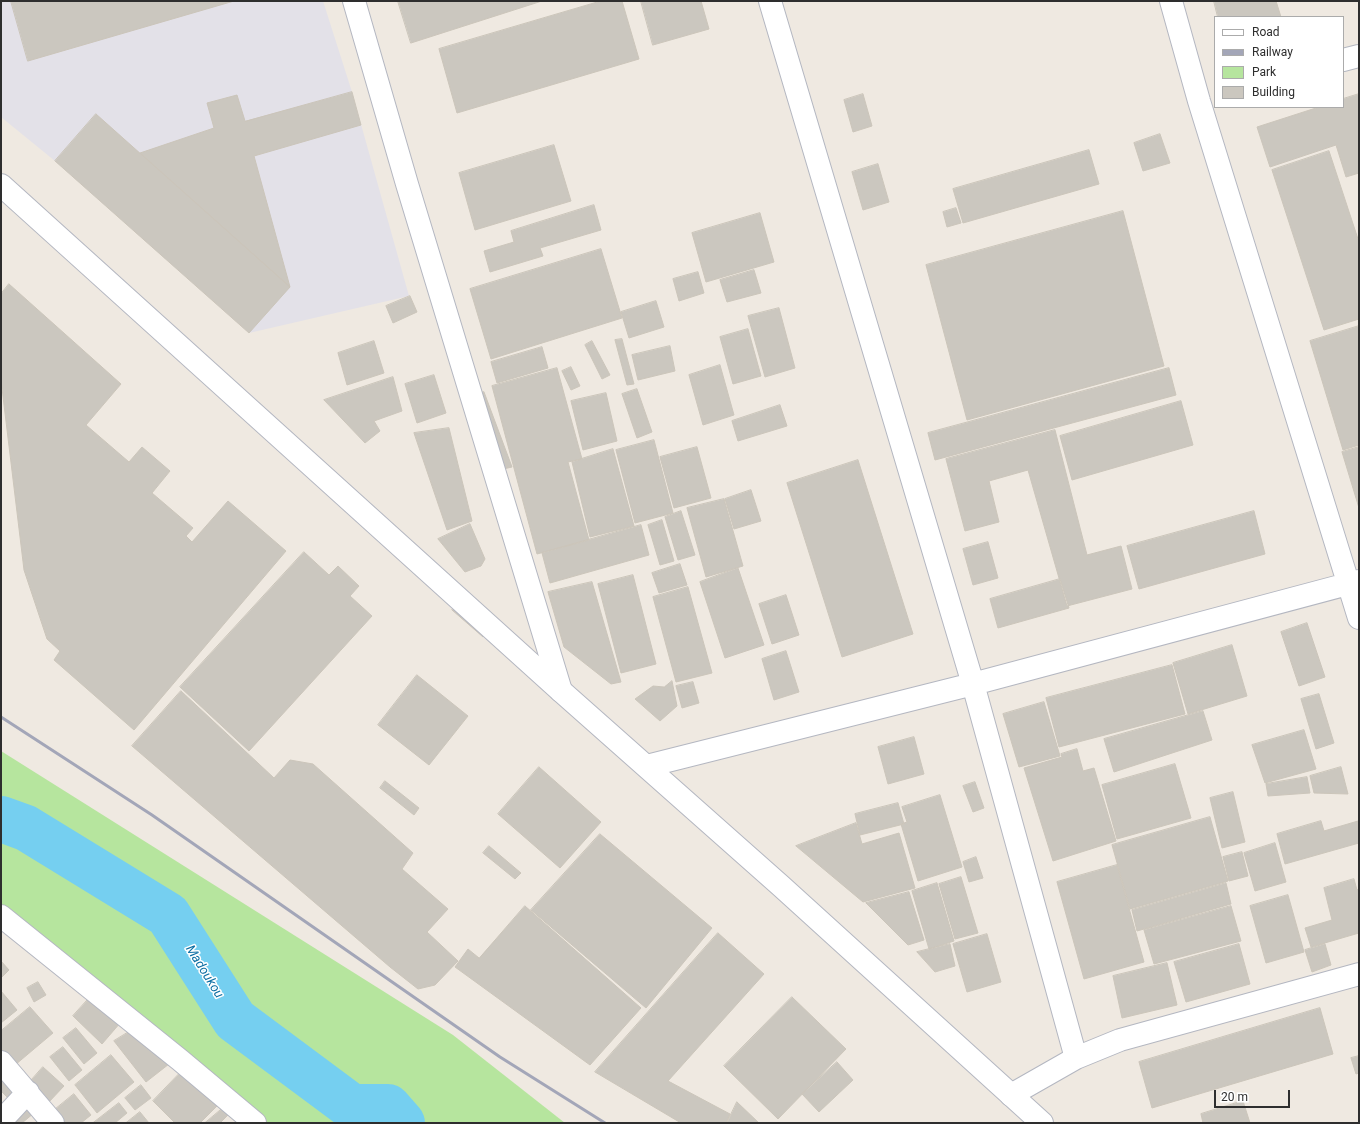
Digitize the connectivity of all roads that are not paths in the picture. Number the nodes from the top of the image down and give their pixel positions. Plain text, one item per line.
1 (354, 1) edge
2 (770, 1) edge
3 (1170, 1) edge
4 (1359, 56) edge
5 (1344, 60) edge
6 (1207, 99) edge
7 (1, 185) edge
8 (1354, 583) edge
9 (1359, 618) edge
10 (973, 684) junction
11 (561, 692) junction
12 (647, 766) junction
13 (1, 916) edge
14 (1359, 974) edge
15 (1076, 1058) junction
16 (1, 1062) edge
17 (28, 1092) junction
18 (1011, 1095) junction
19 (1, 1121) edge
20 (52, 1123) edge
21 (255, 1123) edge
22 (1042, 1123) edge

1 - 11 street
2 - 10 street
3 - 6 street
4 - 5 street
6 - 8 street
7 - 11 street
8 - 9 street
8 - 10 street
10 - 12 street
10 - 15 street
11 - 12 street
12 - 18 street
13 - 21 street
14 - 15 street
15 - 18 street
16 - 17 street
17 - 19 street
17 - 20 street
18 - 22 street

